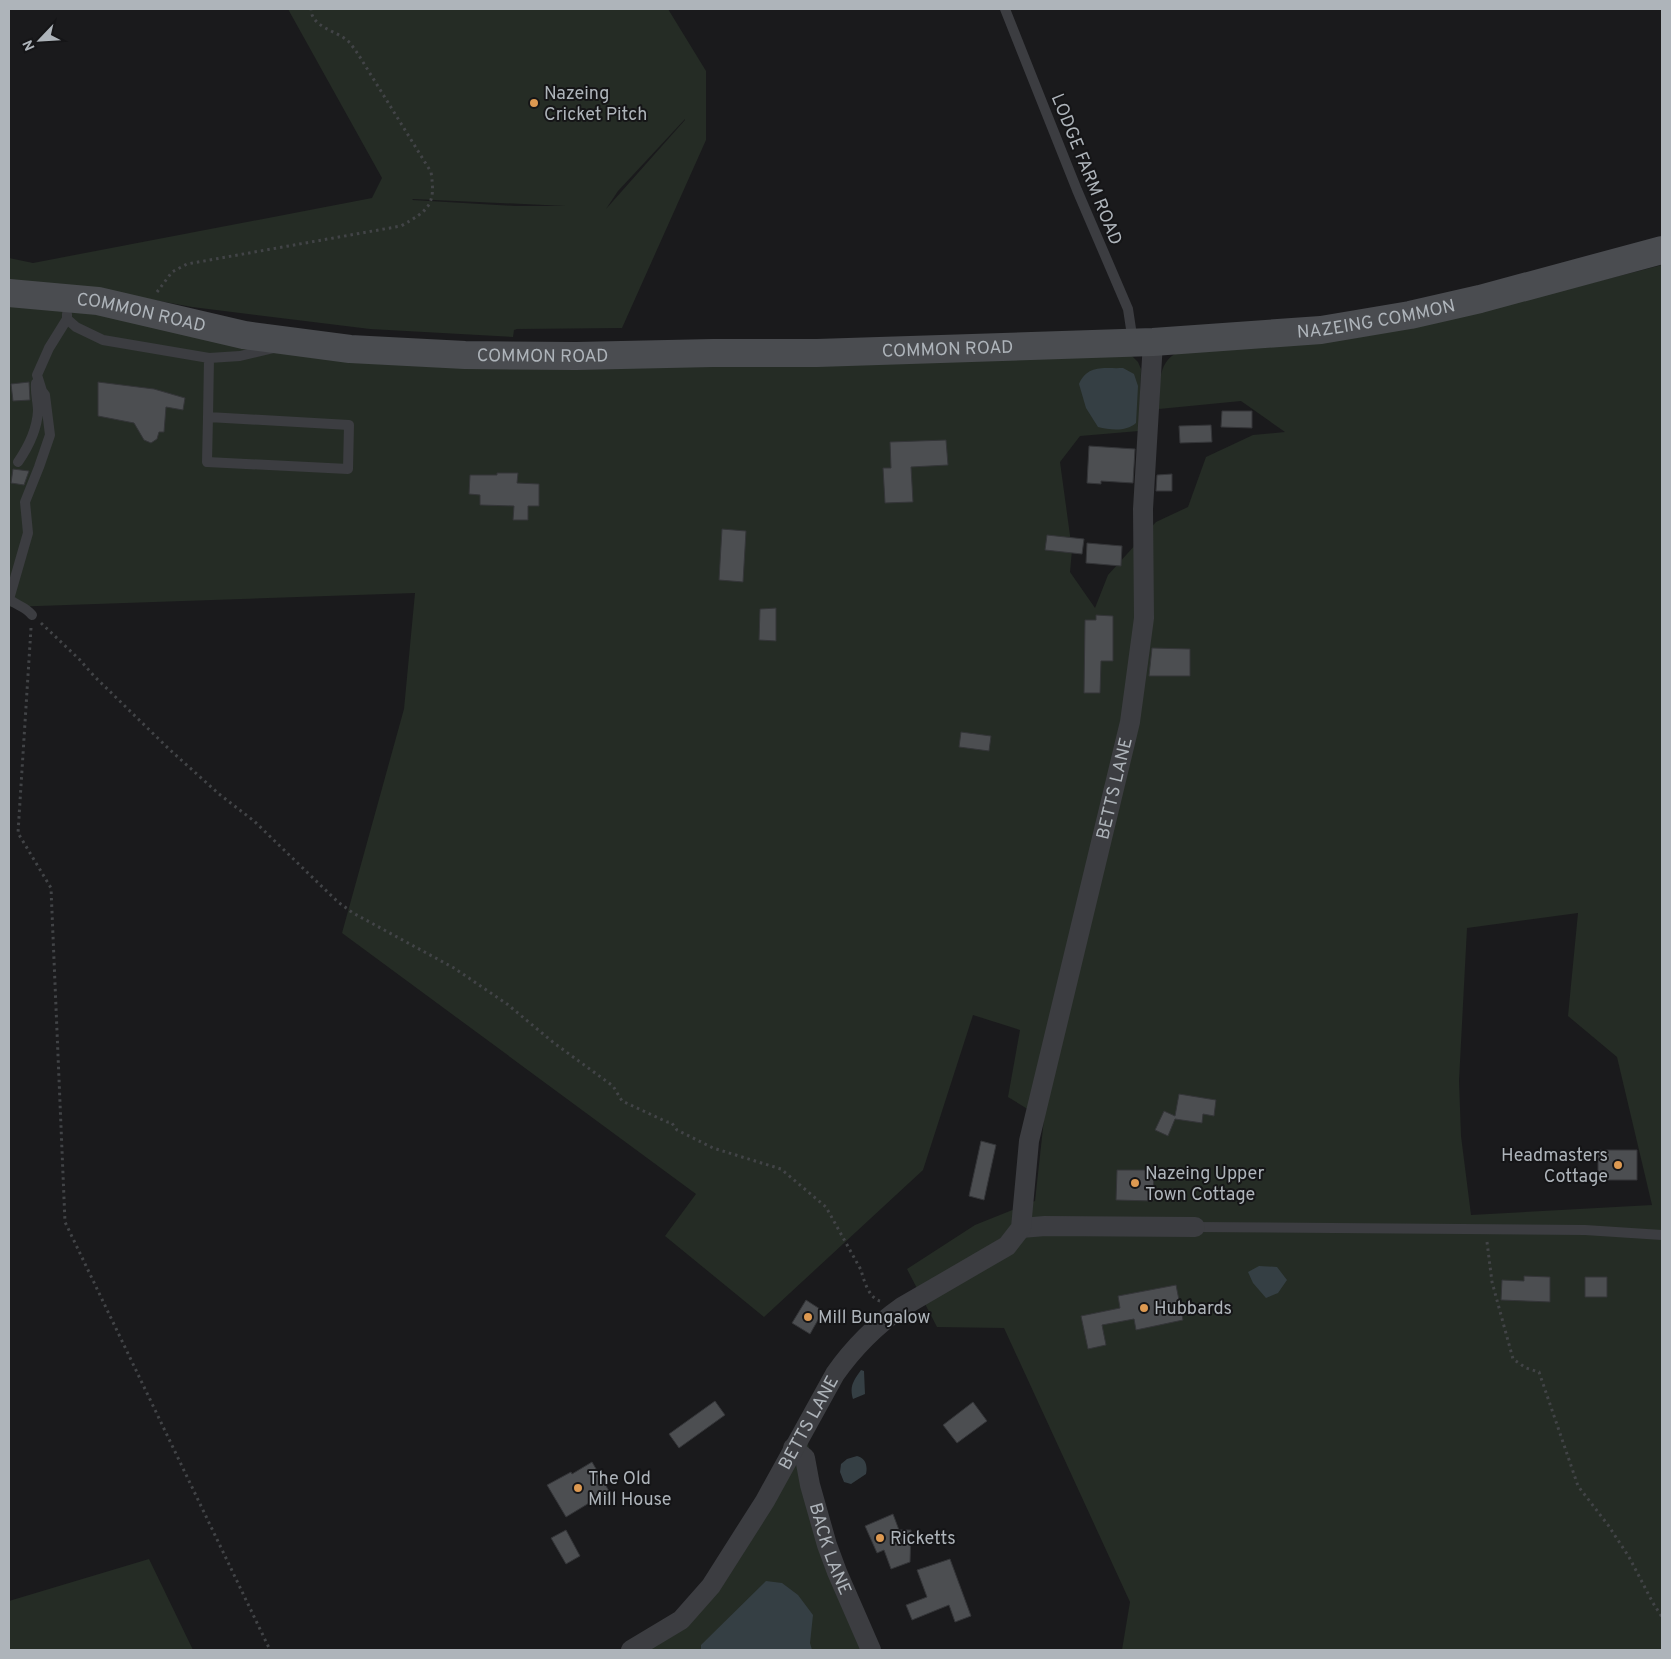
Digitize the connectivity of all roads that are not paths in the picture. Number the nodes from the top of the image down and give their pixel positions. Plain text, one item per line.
1 (1005, 9) edge
2 (1662, 250) edge
3 (9, 293) edge
4 (68, 309) junction
5 (294, 342) junction
6 (1143, 342) junction
7 (1082, 345) joint
8 (209, 358) junction
9 (37, 377) junction
10 (208, 417) junction
11 (18, 462) dead end
12 (32, 615) road end
13 (1195, 1227) joint
14 (1021, 1228) junction
15 (1662, 1235) edge
16 (793, 1448) junction
17 (631, 1650) edge
18 (871, 1650) edge

1 - 6 lane, LODGE FARM ROAD
2 - 6 street, NAZEING COMMON
3 - 4 street, COMMON ROAD
4 - 5 street, COMMON ROAD
4 - 8 lane
4 - 9 lane
5 - 7 street, COMMON ROAD
5 - 8 lane
6 - 7 street, NAZEING COMMON
6 - 14 street, BETTS LANE
8 - 10 lane
9 - 11 lane
9 - 12 lane
10 - 10 lane
13 - 14 street
13 - 15 lane
14 - 16 street, BETTS LANE
16 - 17 street, BETTS LANE
16 - 18 street, BACK LANE

